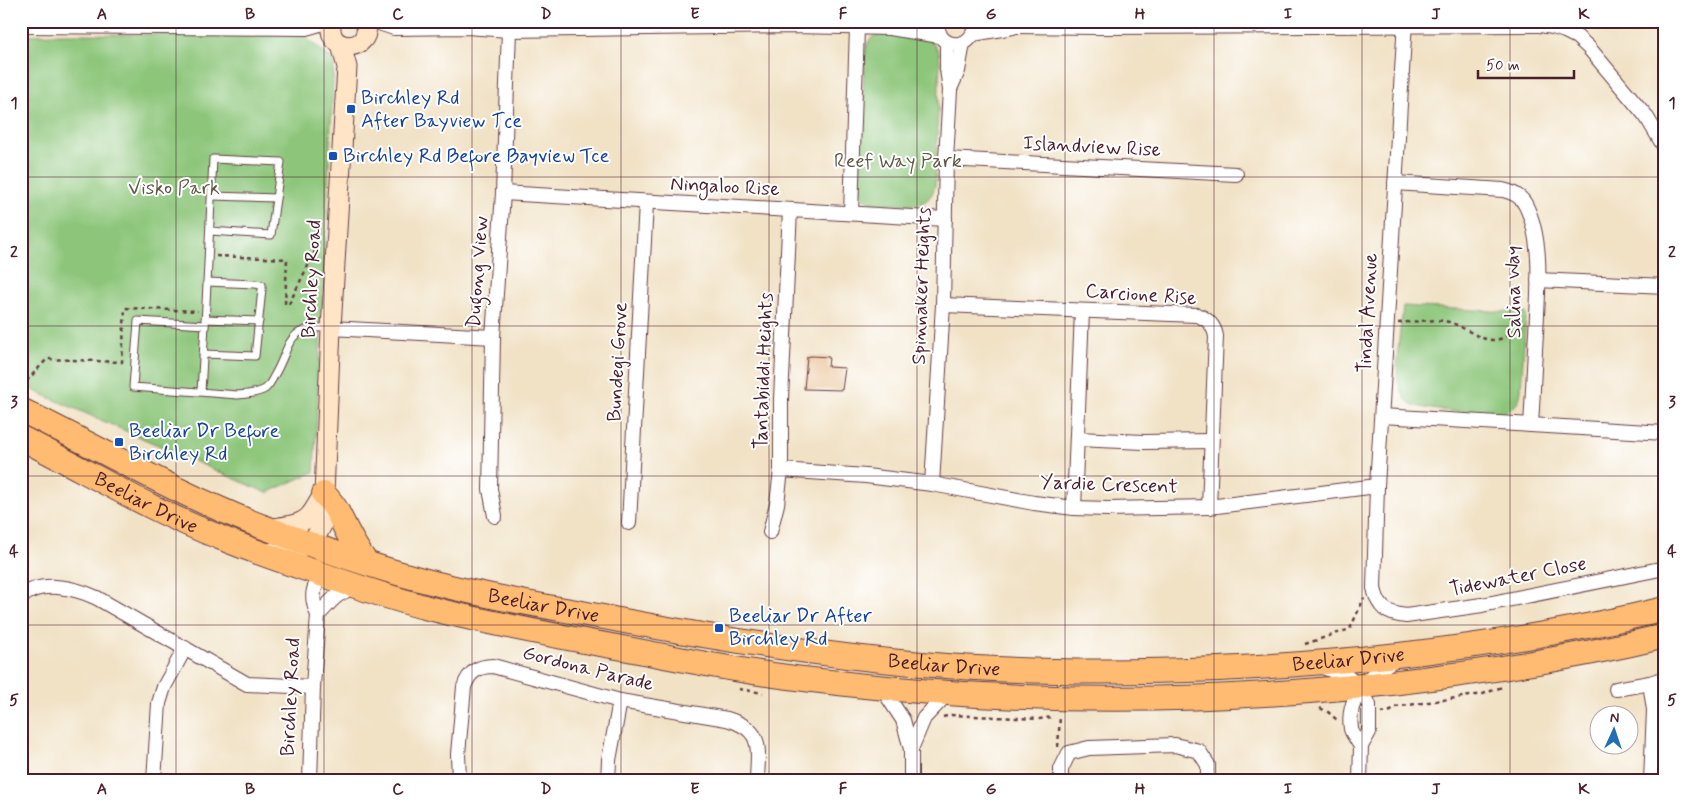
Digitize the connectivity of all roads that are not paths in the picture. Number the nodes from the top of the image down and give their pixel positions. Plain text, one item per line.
1 (373, 21) edge
2 (913, 21) edge
3 (938, 21) edge
4 (993, 21) edge
5 (795, 23) edge
6 (1404, 23) edge
7 (49, 24) edge
8 (199, 24) edge
9 (21, 26) edge
10 (1016, 26) junction
11 (857, 27) junction
12 (394, 28) junction
13 (890, 28) junction
14 (509, 30) junction
15 (346, 33) edge
16 (970, 33) edge
17 (944, 39) junction
18 (950, 90) junction
19 (1665, 148) edge
20 (946, 159) junction
21 (1236, 174) dead end
22 (1395, 184) junction
23 (503, 193) junction
24 (212, 196) junction
25 (276, 198) junction
26 (646, 203) junction
27 (790, 210) junction
28 (851, 213) junction
29 (946, 219) junction
30 (210, 231) junction
31 (1538, 280) junction
32 (207, 282) junction
33 (1665, 286) edge
34 (943, 305) junction
35 (1082, 311) junction
36 (205, 319) junction
37 (259, 322) junction
38 (331, 328) junction
39 (494, 336) junction
40 (203, 354) junction
41 (201, 392) junction
42 (21, 410) edge
43 (1382, 416) junction
44 (1531, 425) junction
45 (1665, 433) edge
46 (21, 438) edge
47 (1077, 439) junction
48 (1211, 441) junction
49 (91, 446) junction
50 (781, 470) junction
51 (932, 484) junction
52 (1377, 486) junction
53 (324, 494) junction
54 (1209, 507) junction
55 (1074, 508) junction
56 (495, 516) dead end
57 (629, 523) dead end
58 (200, 529) junction
59 (266, 529) junction
60 (770, 532) dead end
61 (311, 544) junction
62 (260, 553) junction
63 (359, 560) junction
64 (1665, 568) edge
65 (323, 575) junction
66 (417, 579) junction
67 (356, 587) junction
68 (21, 598) edge
69 (1380, 606) joint
70 (1665, 609) edge
71 (318, 615) junction
72 (542, 632) junction
73 (1665, 636) edge
74 (185, 648) junction
75 (1406, 654) junction
76 (1307, 655) junction
77 (1665, 678) edge
78 (1650, 683) junction
79 (313, 687) junction
80 (882, 688) junction
81 (1361, 688) junction
82 (1616, 689) dead end
83 (947, 694) junction
84 (620, 702) junction
85 (911, 749) junction
86 (154, 781) edge
87 (310, 781) edge
88 (459, 781) edge
89 (608, 781) edge
90 (757, 781) edge
91 (911, 781) edge
92 (1061, 781) edge
93 (1208, 781) edge
94 (1360, 781) edge
95 (1650, 781) edge

1 - 12 street
2 - 13 street
3 - 17 street, Spinnaker Heights
4 - 10 street
5 - 11 street
5 - 14 street
6 - 10 street
6 - 19 street
6 - 22 street, Tindal Avenue
7 - 8 street
7 - 9 street
8 - 15 street
10 - 16 street
11 - 13 street
11 - 28 street
12 - 14 street
12 - 15 street
13 - 17 street
14 - 23 street, Dugong View
15 - 38 street, Birchley Road
16 - 17 street
16 - 18 street, Spinnaker Heights
17 - 18 street, Spinnaker Heights
18 - 20 street, Spinnaker Heights
20 - 21 street, Islandview Rise
20 - 29 street, Spinnaker Heights
22 - 31 street, Salina Way
22 - 43 street, Tindal Avenue
23 - 26 street, Ningaloo Rise
23 - 39 street, Dugong View
24 - 25 lane
24 - 25 lane
24 - 30 lane
25 - 30 lane
26 - 27 street, Ningaloo Rise
26 - 57 street, Bundegi Grove
27 - 28 street, Ningaloo Rise
27 - 50 street, Tantabiddi Heights
28 - 29 street, Ningaloo Rise
29 - 34 street, Spinnaker Heights
30 - 32 lane
31 - 33 street
31 - 44 street, Salina Way
32 - 36 lane
32 - 37 lane
34 - 35 street, Carcione Rise
34 - 51 street, Spinnaker Heights
35 - 47 street
35 - 48 street, Carcione Rise
36 - 37 lane
36 - 40 lane
36 - 41 lane
37 - 40 lane
38 - 39 street
38 - 41 lane
38 - 53 street, Birchley Road
39 - 56 street, Dugong View
40 - 41 lane
42 - 49 highway, Beeliar Drive
43 - 44 street
43 - 52 street, Tindal Avenue
44 - 45 street
46 - 58 highway, Beeliar Drive
47 - 48 street
47 - 55 street
48 - 54 street, Carcione Rise
49 - 58 highway
49 - 59 highway, Beeliar Drive
50 - 51 street, Yardie Crescent
50 - 60 street, Tantabiddi Heights
51 - 55 street, Yardie Crescent
52 - 54 street, Yardie Crescent
52 - 69 street, Tindal Avenue
53 - 59 street, Birchley Road
53 - 61 street, Birchley Road
53 - 63 highway
54 - 55 street, Yardie Crescent
58 - 62 highway, Beeliar Drive
59 - 61 highway, Beeliar Drive
61 - 62 street
61 - 63 highway, Beeliar Drive
62 - 65 highway, Beeliar Drive
63 - 65 street
63 - 66 highway, Beeliar Drive
64 - 69 street, Tidewater Close
65 - 67 highway, Beeliar Drive
65 - 71 street, Birchley Road
66 - 72 highway
66 - 76 highway, Beeliar Drive
67 - 71 street, Birchley Road
67 - 72 highway, Beeliar Drive
68 - 74 street
70 - 75 highway, Beeliar Drive
71 - 79 street, Birchley Road
72 - 80 highway, Beeliar Drive
73 - 81 highway, Beeliar Drive
74 - 79 street
74 - 86 street
75 - 76 highway, Beeliar Drive
75 - 81 street
76 - 81 street
77 - 78 street
78 - 82 street
78 - 95 street
79 - 87 street, Birchley Road
80 - 83 highway, Beeliar Drive
80 - 85 street
81 - 83 highway, Beeliar Drive
81 - 94 street
83 - 85 street
84 - 88 street, Gordona Parade
84 - 89 street
84 - 90 street, Gordona Parade
85 - 91 street
92 - 93 street

